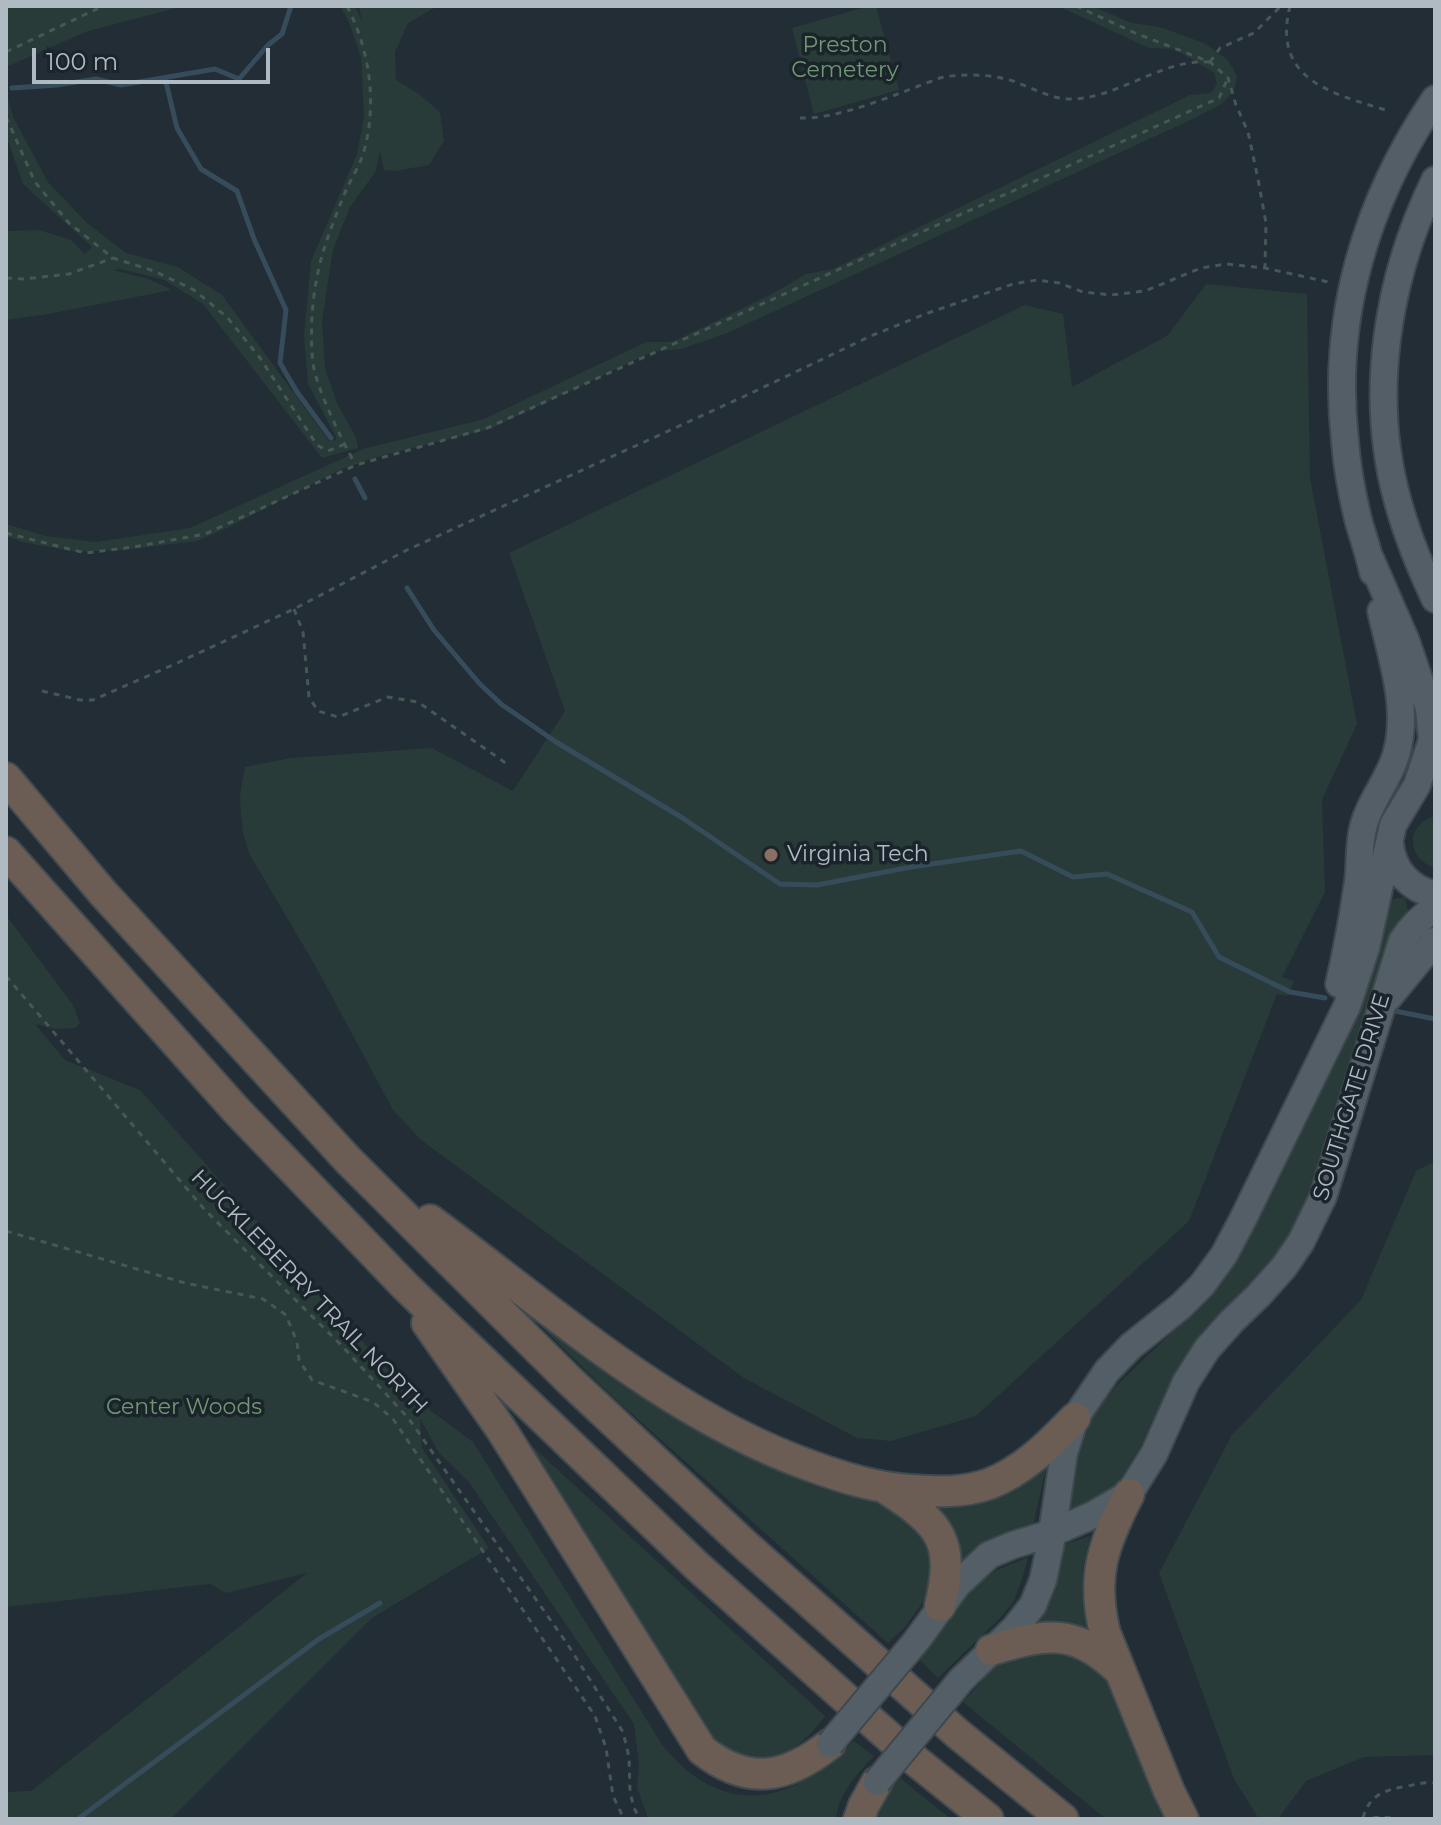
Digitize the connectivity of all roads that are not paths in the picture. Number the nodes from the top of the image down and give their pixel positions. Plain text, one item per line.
1 (1435, 99) edge
2 (1435, 180) edge
3 (1370, 558) junction
4 (1435, 599) edge
5 (6, 778) edge
6 (1435, 791) edge
7 (1405, 803) junction
8 (1390, 841) junction
9 (6, 852) edge
10 (1435, 895) edge
11 (1435, 908) edge
12 (1435, 941) edge
13 (1381, 1005) junction
14 (1308, 1087) junction
15 (348, 1160) junction
16 (406, 1287) junction
17 (1075, 1418) junction
18 (885, 1489) junction
19 (1129, 1494) junction
20 (1052, 1533) junction
21 (940, 1606) junction
22 (991, 1650) junction
23 (1121, 1672) junction
24 (830, 1744) joint
25 (877, 1782) joint
26 (859, 1819) edge
27 (988, 1819) edge
28 (1063, 1819) edge
29 (1183, 1819) edge

1 - 3 main road, SOUTHGATE DRIVE
2 - 4 main road
3 - 7 main road, SOUTHGATE DRIVE
3 - 14 main road, SOUTHGATE DRIVE
5 - 15 highway
6 - 7 main road
7 - 8 main road, SOUTHGATE DRIVE
8 - 10 main road
8 - 14 main road, SOUTHGATE DRIVE
9 - 16 highway
11 - 13 main road, SOUTHGATE DRIVE
12 - 13 main road
13 - 19 main road, SOUTHGATE DRIVE
14 - 17 main road, SOUTHGATE DRIVE
15 - 18 highway
15 - 28 highway
16 - 24 highway
16 - 27 highway
17 - 18 highway
17 - 20 main road, SOUTHGATE DRIVE
18 - 21 highway
19 - 20 main road, SOUTHGATE DRIVE
19 - 23 highway
20 - 21 main road, SOUTHGATE DRIVE
20 - 22 main road, SOUTHGATE DRIVE
21 - 24 main road, SOUTHGATE DRIVE, bridge
22 - 23 highway
22 - 25 main road, SOUTHGATE DRIVE, bridge
23 - 29 highway
25 - 26 highway

